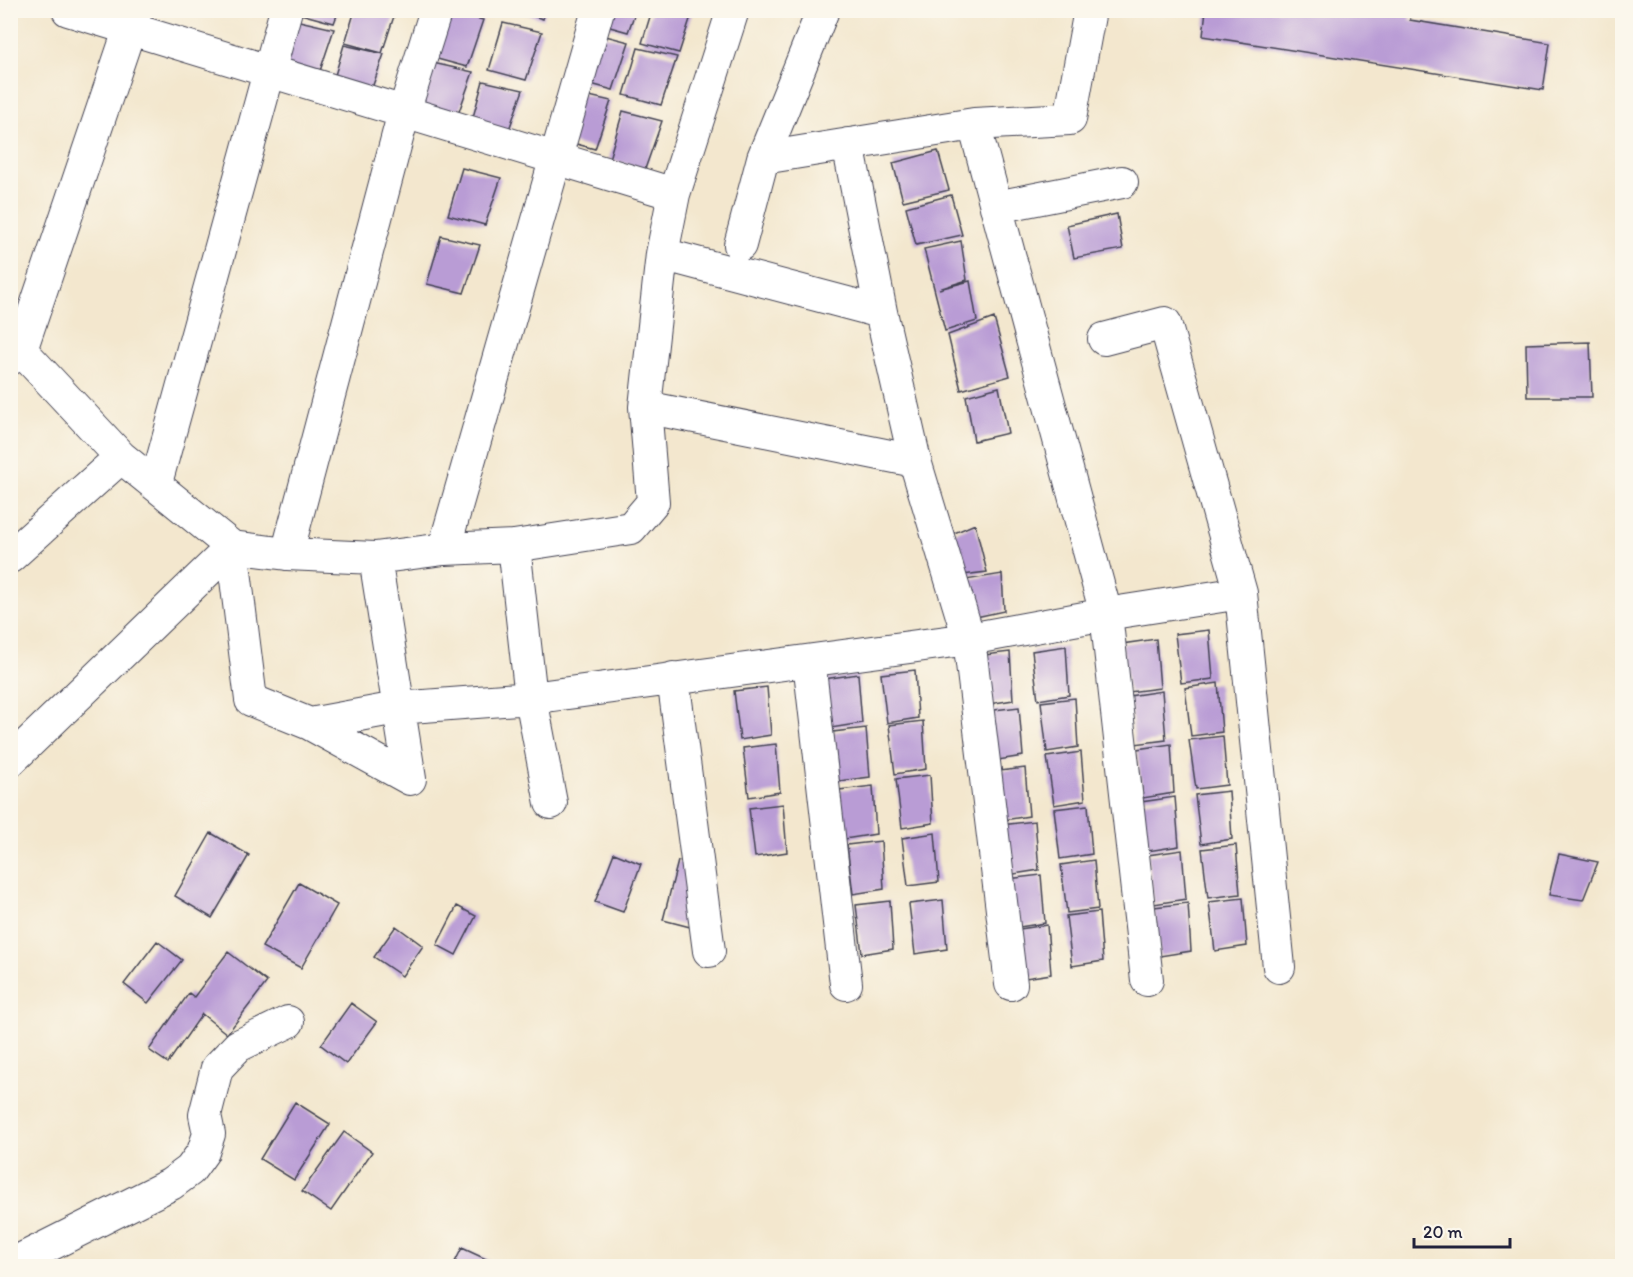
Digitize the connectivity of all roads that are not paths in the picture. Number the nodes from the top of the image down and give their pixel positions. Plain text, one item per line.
1 (68, 10) edge
2 (286, 10) edge
3 (436, 10) edge
4 (598, 10) edge
5 (733, 10) edge
6 (823, 10) edge
7 (1090, 10) edge
8 (134, 20) edge
9 (269, 72) junction
10 (404, 112) junction
11 (974, 124) junction
12 (848, 144) junction
13 (763, 158) junction
14 (557, 159) junction
15 (1122, 182) dead end
16 (674, 194) junction
17 (996, 207) junction
18 (740, 245) dead end
19 (662, 254) junction
20 (881, 312) junction
21 (1104, 339) dead end
22 (16, 355) edge
23 (645, 407) junction
24 (121, 457) junction
25 (915, 461) junction
26 (156, 483) junction
27 (514, 546) junction
28 (232, 547) junction
29 (444, 549) junction
30 (287, 554) junction
31 (10, 557) edge
32 (375, 558) junction
33 (1241, 593) junction
34 (1106, 614) junction
35 (969, 639) junction
36 (809, 661) junction
37 (673, 678) junction
38 (531, 698) junction
39 (397, 708) junction
40 (310, 724) junction
41 (10, 760) edge
42 (551, 803) dead end
43 (709, 951) dead end
44 (1278, 967) dead end
45 (1147, 980) dead end
46 (846, 984) dead end
47 (1011, 984) dead end
48 (288, 1022) dead end
49 (10, 1265) edge

1 - 8 street
2 - 9 street
3 - 10 street
4 - 14 street
5 - 16 street
6 - 13 street
7 - 11 street
8 - 9 street
8 - 22 street
9 - 10 street
9 - 26 street
10 - 14 street
10 - 30 street
11 - 12 street
11 - 17 street
12 - 13 street
12 - 20 street
13 - 18 street
14 - 16 street
14 - 29 street
15 - 17 street
16 - 19 street
17 - 34 street
19 - 20 street
19 - 23 street
20 - 25 street
21 - 33 street
22 - 24 street
23 - 25 street
23 - 27 street
24 - 26 street
24 - 31 street
25 - 35 street
26 - 28 street
27 - 29 street
27 - 38 street
28 - 30 street
28 - 40 street
28 - 41 street
29 - 32 street
30 - 32 street
32 - 39 street
33 - 34 street
33 - 44 street
34 - 35 street
34 - 45 street
35 - 36 street
35 - 47 street
36 - 37 street
36 - 46 street
37 - 38 street
37 - 43 street
38 - 39 street
38 - 42 street
39 - 40 street
39 - 40 street
48 - 49 street

